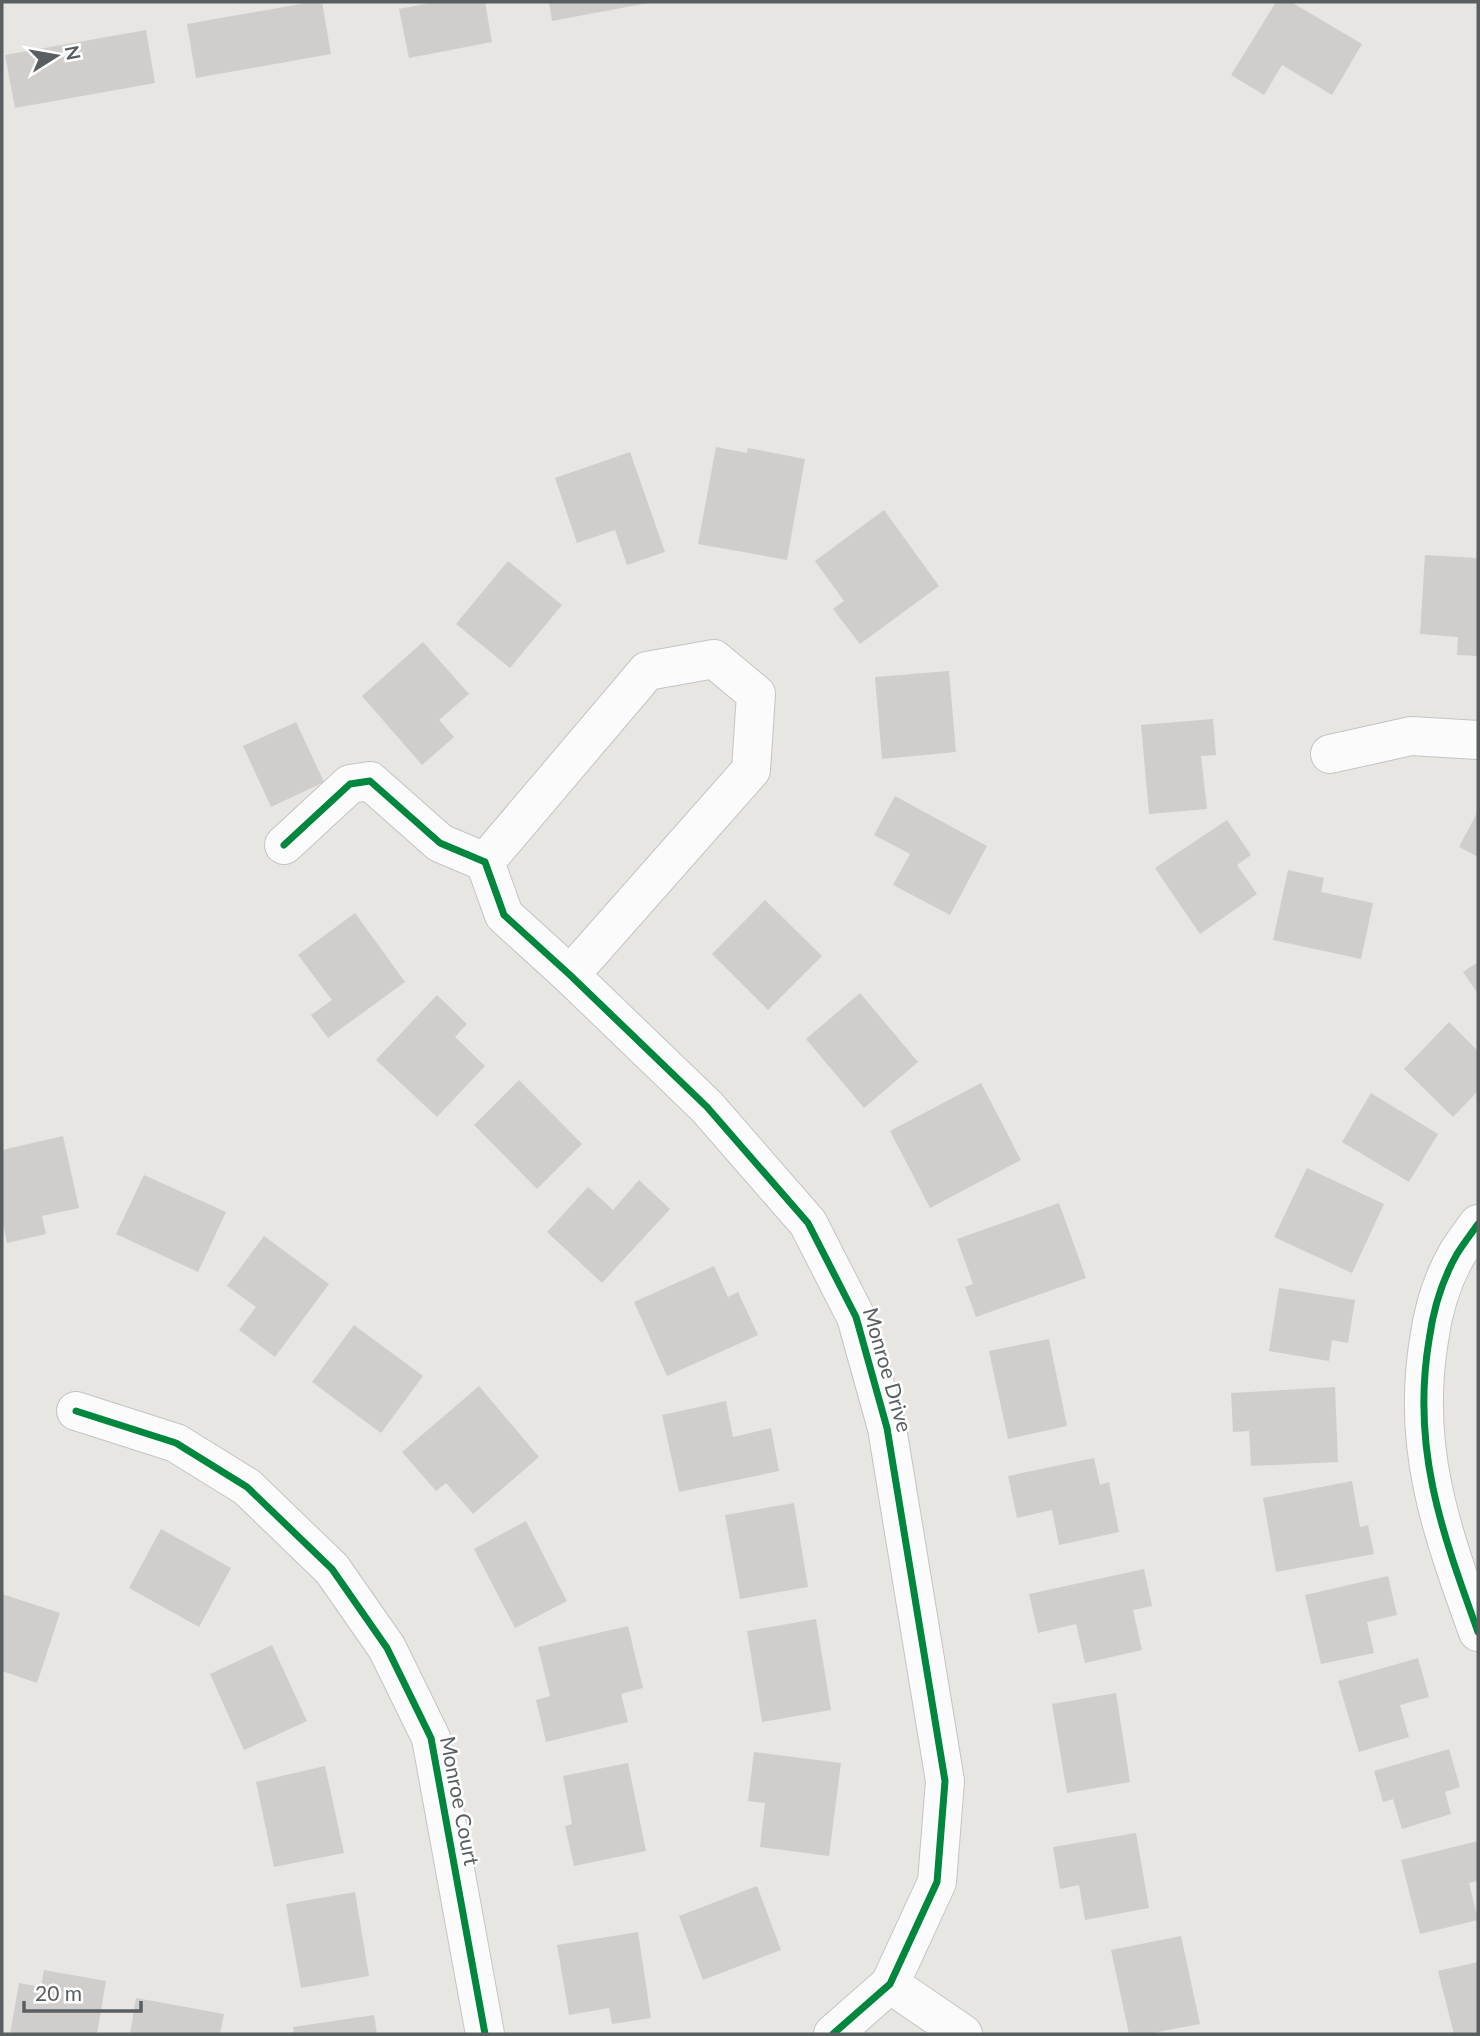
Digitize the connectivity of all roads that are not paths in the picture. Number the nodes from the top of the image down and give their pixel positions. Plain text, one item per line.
1 (1478, 740) edge
2 (1330, 754) dead end
3 (284, 845) dead end
4 (485, 862) junction
5 (570, 975) junction
6 (1478, 1224) edge
7 (76, 1411) dead end
8 (1478, 1632) edge
9 (890, 1984) junction
10 (485, 2034) edge
11 (833, 2034) edge
12 (962, 2034) edge

1 - 2 street
3 - 4 street
4 - 5 street, Monroe Drive
4 - 5 street
5 - 9 street, Monroe Drive
6 - 8 street
7 - 10 street, Monroe Court
9 - 11 street, Monroe Drive
9 - 12 street

